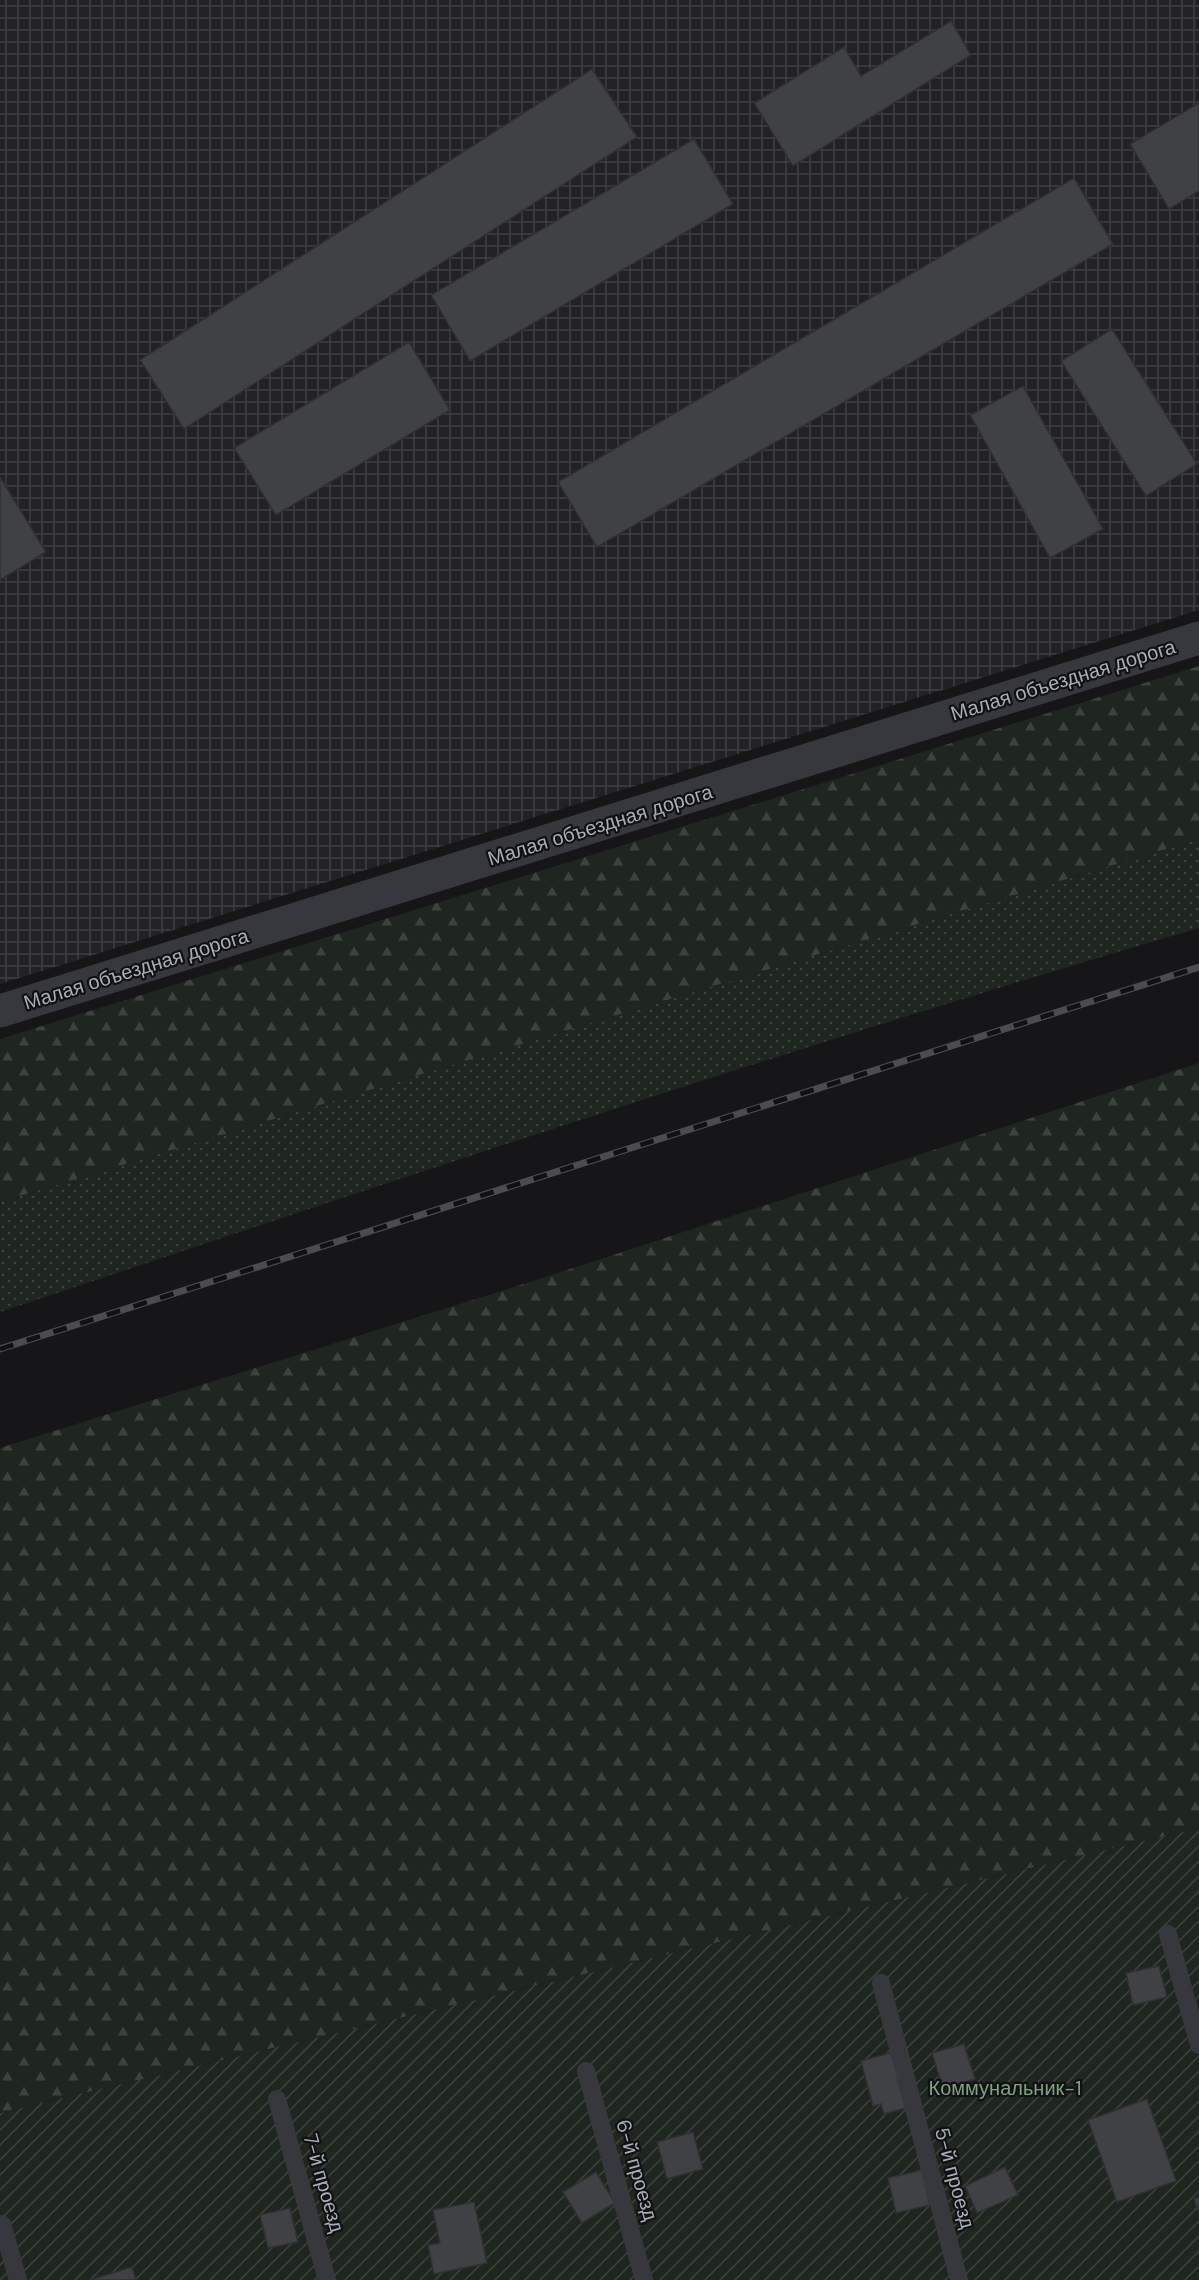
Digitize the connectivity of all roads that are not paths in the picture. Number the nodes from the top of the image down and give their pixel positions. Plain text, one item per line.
1 (1199, 638) edge
2 (0, 1011) edge
3 (1168, 1934) dead end
4 (881, 1983) dead end
5 (1199, 2045) edge
6 (586, 2071) dead end
7 (277, 2099) dead end
8 (2, 2224) dead end
9 (18, 2280) edge
10 (327, 2280) edge
11 (644, 2280) edge
12 (959, 2280) edge

1 - 2 street, Малая объездная дорога
3 - 5 lane
4 - 12 lane, 5-й проезд
6 - 11 lane, 6-й проезд
7 - 10 lane, 7-й проезд
8 - 9 lane

